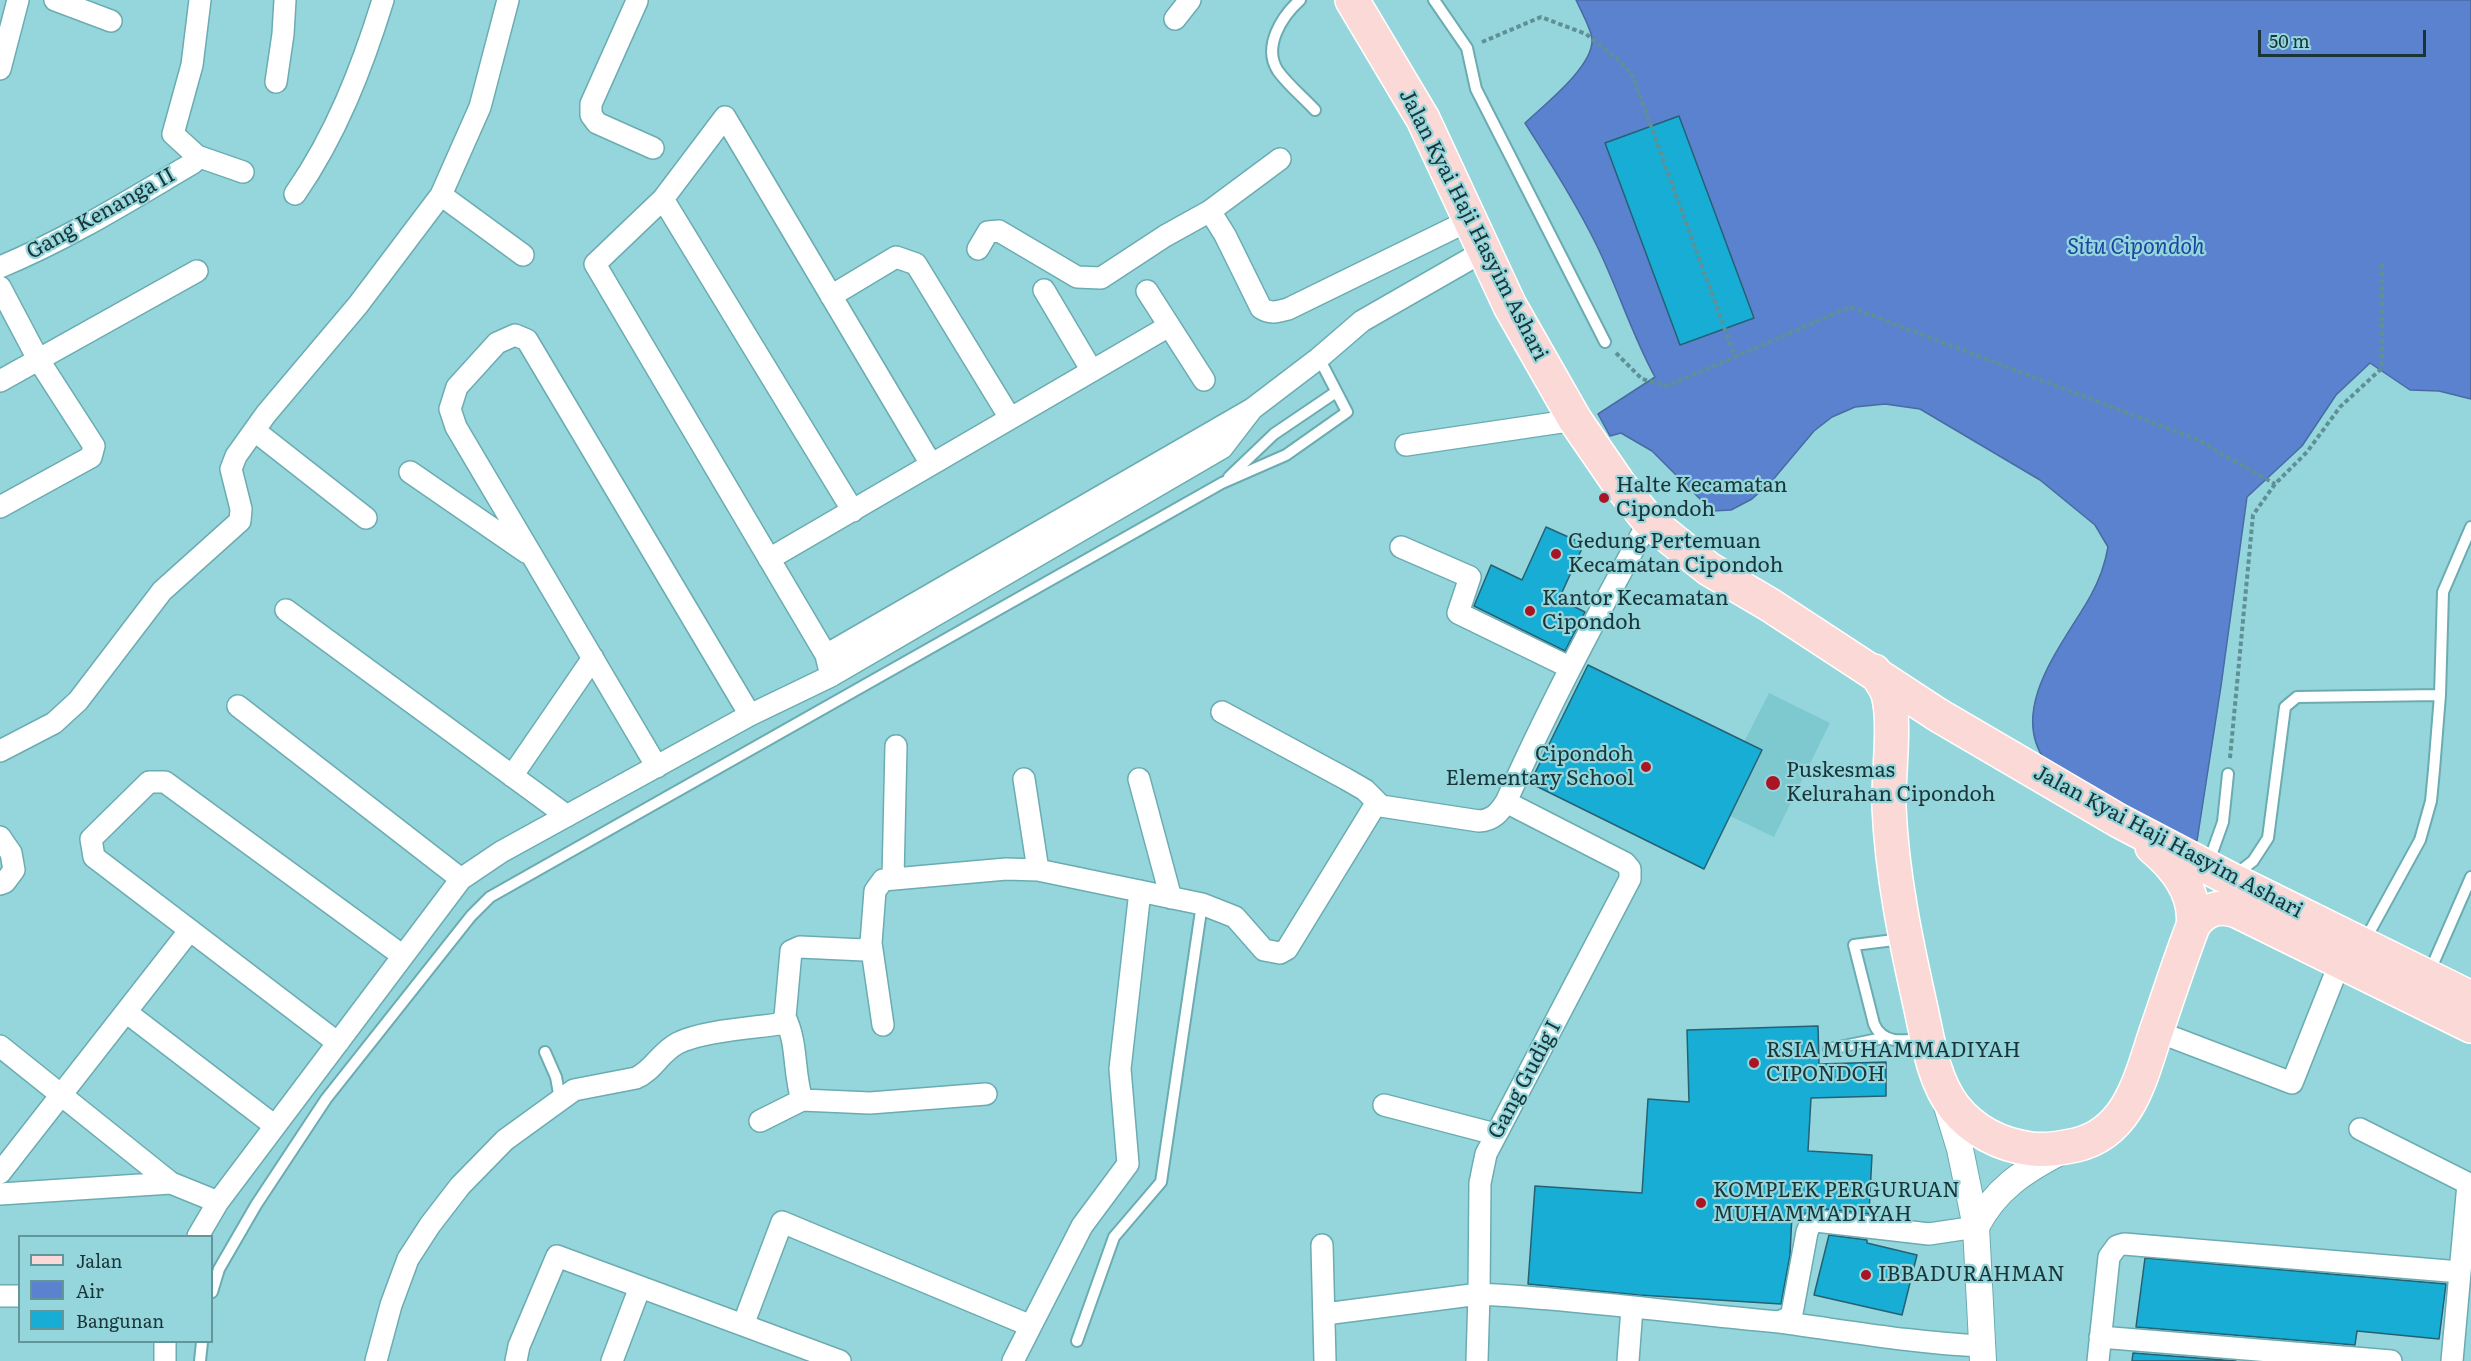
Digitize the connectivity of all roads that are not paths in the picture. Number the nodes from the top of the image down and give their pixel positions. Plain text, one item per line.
1 (18, 0) edge
2 (56, 0) edge
3 (200, 0) edge
4 (285, 0) edge
5 (383, 0) edge
6 (508, 0) edge
7 (635, 0) edge
8 (1190, 0) edge
9 (1300, 0) edge
10 (1352, 0) edge
11 (1434, 0) edge
12 (1175, 20) dead end
13 (111, 21) dead end
14 (0, 69) edge
15 (276, 82) dead end
16 (1315, 110) dead end
17 (653, 148) dead end
18 (197, 156) junction
19 (1280, 159) dead end
20 (243, 172) dead end
21 (295, 194) dead end
22 (441, 195) junction
23 (663, 199) junction
24 (1210, 211) junction
25 (1470, 220) junction
26 (978, 249) dead end
27 (1484, 250) junction
28 (523, 255) dead end
29 (0, 267) edge
30 (197, 271) dead end
31 (0, 286) edge
32 (1044, 290) dead end
33 (1147, 291) dead end
34 (831, 296) junction
35 (1169, 326) junction
36 (1605, 342) road end
37 (1319, 358) junction
38 (38, 359) junction
39 (1092, 371) junction
40 (1204, 380) dead end
41 (0, 381) edge
42 (1336, 392) junction
43 (1252, 409) junction
44 (1010, 418) junction
45 (1575, 420) junction
46 (255, 431) junction
47 (1406, 445) dead end
48 (932, 465) junction
49 (411, 472) dead end
50 (1222, 483) junction
51 (0, 507) edge
52 (852, 511) junction
53 (366, 518) dead end
54 (1649, 521) junction
55 (2471, 527) edge
56 (1401, 547) dead end
57 (533, 557) junction
58 (769, 559) junction
59 (286, 610) dead end
60 (826, 655) junction
61 (593, 658) junction
62 (1569, 667) junction
63 (1874, 671) junction
64 (831, 676) junction
65 (2440, 695) junction
66 (238, 706) dead end
67 (1222, 712) dead end
68 (750, 715) junction
69 (1938, 715) junction
70 (1890, 727) junction
71 (896, 746) dead end
72 (0, 751) edge
73 (657, 767) junction
74 (2229, 774) road end
75 (512, 776) junction
76 (1024, 778) dead end
77 (1139, 779) dead end
78 (1506, 802) junction
79 (1381, 806) junction
80 (567, 816) junction
81 (2119, 821) junction
82 (0, 837) edge
83 (1038, 870) junction
84 (2218, 873) junction
85 (2471, 877) edge
86 (894, 878) junction
87 (461, 879) junction
88 (0, 885) edge
89 (1140, 891) junction
90 (1171, 898) junction
91 (1202, 904) junction
92 (2193, 926) junction
93 (190, 930) junction
94 (1897, 939) junction
95 (871, 943) junction
96 (2351, 953) junction
97 (403, 956) junction
98 (2428, 976) junction
99 (2471, 998) edge
100 (126, 1012) junction
101 (786, 1017) junction
102 (883, 1025) dead end
103 (2471, 1026) edge
104 (2156, 1031) junction
105 (1882, 1038) junction
106 (1913, 1039) junction
107 (338, 1044) junction
108 (0, 1046) edge
109 (1829, 1049) dead end
110 (544, 1052) dead end
111 (1937, 1077) junction
112 (986, 1094) dead end
113 (61, 1095) junction
114 (560, 1099) junction
115 (802, 1100) junction
116 (1384, 1105) dead end
117 (760, 1120) dead end
118 (275, 1126) junction
119 (2360, 1129) dead end
120 (1495, 1134) junction
121 (2076, 1145) junction
122 (0, 1173) edge
123 (171, 1183) junction
124 (2470, 1184) edge
125 (0, 1194) edge
126 (218, 1202) junction
127 (1976, 1227) junction
128 (199, 1235) edge
129 (1322, 1245) dead end
130 (2460, 1272) junction
131 (640, 1287) junction
132 (213, 1289) edge
133 (1479, 1294) junction
134 (0, 1296) edge
135 (18, 1296) edge
136 (1632, 1308) junction
137 (1325, 1314) junction
138 (1779, 1322) junction
139 (743, 1325) junction
140 (1031, 1326) junction
141 (2100, 1337) junction
142 (1077, 1341) dead end
143 (165, 1343) edge
144 (202, 1343) edge
145 (1983, 1354) edge
146 (165, 1361) edge
147 (200, 1361) edge
148 (376, 1361) edge
149 (516, 1361) edge
150 (612, 1361) edge
151 (840, 1361) edge
152 (1013, 1361) edge
153 (1325, 1361) edge
154 (1477, 1361) edge
155 (1628, 1361) edge
156 (2098, 1361) edge
157 (2391, 1361) edge
158 (2452, 1361) edge

1 - 14 street
2 - 13 street
3 - 18 street
4 - 15 street
5 - 21 street
6 - 22 street
7 - 17 street
8 - 12 street
9 - 16 lane
10 - 25 main road, Jalan Kyai Haji Hasyim Ashari
11 - 36 lane
18 - 20 street
18 - 29 street, Gang Kenanga II
19 - 24 street
22 - 28 street
22 - 46 street
23 - 34 street
23 - 52 street
23 - 58 street
24 - 25 street
24 - 26 street
25 - 27 main road, Jalan Kyai Haji Hasyim Ashari
27 - 37 street
27 - 45 main road, Jalan Kyai Haji Hasyim Ashari
30 - 38 street
31 - 38 street
32 - 39 street
33 - 35 street
34 - 44 street
34 - 48 street
35 - 39 street
35 - 40 street
37 - 42 lane
37 - 43 street
38 - 41 street
38 - 51 street
39 - 44 street
42 - 50 lane
42 - 50 lane
43 - 60 street
43 - 64 street
44 - 48 street
45 - 47 street
45 - 54 main road, Jalan Kyai Haji Hasyim Ashari
46 - 53 street
46 - 72 street
48 - 52 street
49 - 57 street
50 - 132 lane
52 - 58 street
54 - 62 street
54 - 63 main road, Jalan Kyai Haji Hasyim Ashari
55 - 65 lane
56 - 62 street
57 - 61 street
57 - 68 street
58 - 60 street
59 - 75 street
60 - 64 street
61 - 73 street
61 - 75 street
62 - 78 street
63 - 69 main road, Jalan Kyai Haji Hasyim Ashari
63 - 70 main road, Jalan Kyai Haji Hasyim Ashari
64 - 68 street
65 - 84 lane
65 - 96 lane
66 - 87 street
67 - 79 street
68 - 73 street
69 - 70 main road
69 - 81 main road, Jalan Kyai Haji Hasyim Ashari
70 - 94 main road, Jalan Kyai Haji Hasyim Ashari
71 - 86 street
73 - 80 street
74 - 84 lane
75 - 80 street
76 - 83 street
77 - 90 street
78 - 79 street
78 - 120 street, Gang Gudig I
79 - 91 street
80 - 87 street
81 - 84 main road, Jalan Kyai Haji Hasyim Ashari
81 - 92 main road
82 - 88 street
83 - 86 street
83 - 89 street
84 - 96 main road, Jalan Kyai Haji Hasyim Ashari
85 - 98 lane
86 - 95 street
87 - 97 street
89 - 90 street
89 - 140 street
90 - 91 street
91 - 142 lane
92 - 96 main road, Jalan Kyai Haji Hasyim Ashari
92 - 104 main road, Jalan Kyai Haji Hasyim Ashari
93 - 97 street
93 - 100 street
93 - 107 street
94 - 105 lane
94 - 106 main road, Jalan Kyai Haji Hasyim Ashari
95 - 101 street
95 - 102 street
96 - 98 main road, Jalan Kyai Haji Hasyim Ashari
96 - 103 main road, Jalan Kyai Haji Hasyim Ashari
96 - 104 street
97 - 107 street
98 - 99 main road, Jalan Kyai Haji Hasyim Ashari
100 - 113 street
100 - 118 street
101 - 114 street
101 - 115 street
104 - 121 main road, Jalan Kyai Haji Hasyim Ashari
105 - 106 lane
105 - 109 lane
106 - 111 main road, Jalan Kyai Haji Hasyim Ashari
107 - 118 street
108 - 113 street
110 - 114 lane
111 - 121 main road, Jalan Kyai Haji Hasyim Ashari
111 - 127 street
112 - 115 street
113 - 122 street
113 - 123 street
114 - 148 street
115 - 117 street
116 - 120 street
118 - 126 street
119 - 124 street
120 - 133 street, Gang Gudig I
121 - 127 street
123 - 125 street
123 - 126 street
124 - 130 street
126 - 128 street
127 - 138 street
127 - 145 street
129 - 137 street
130 - 141 street
130 - 158 street
131 - 139 street
131 - 149 street
131 - 150 street
133 - 136 street
133 - 137 street
133 - 154 street, Gang Gudig I
134 - 135 street
136 - 138 street
136 - 155 street
137 - 153 street
138 - 145 street
139 - 140 street
139 - 151 street
140 - 152 street
141 - 156 street
141 - 157 street
143 - 146 street
144 - 147 lane

